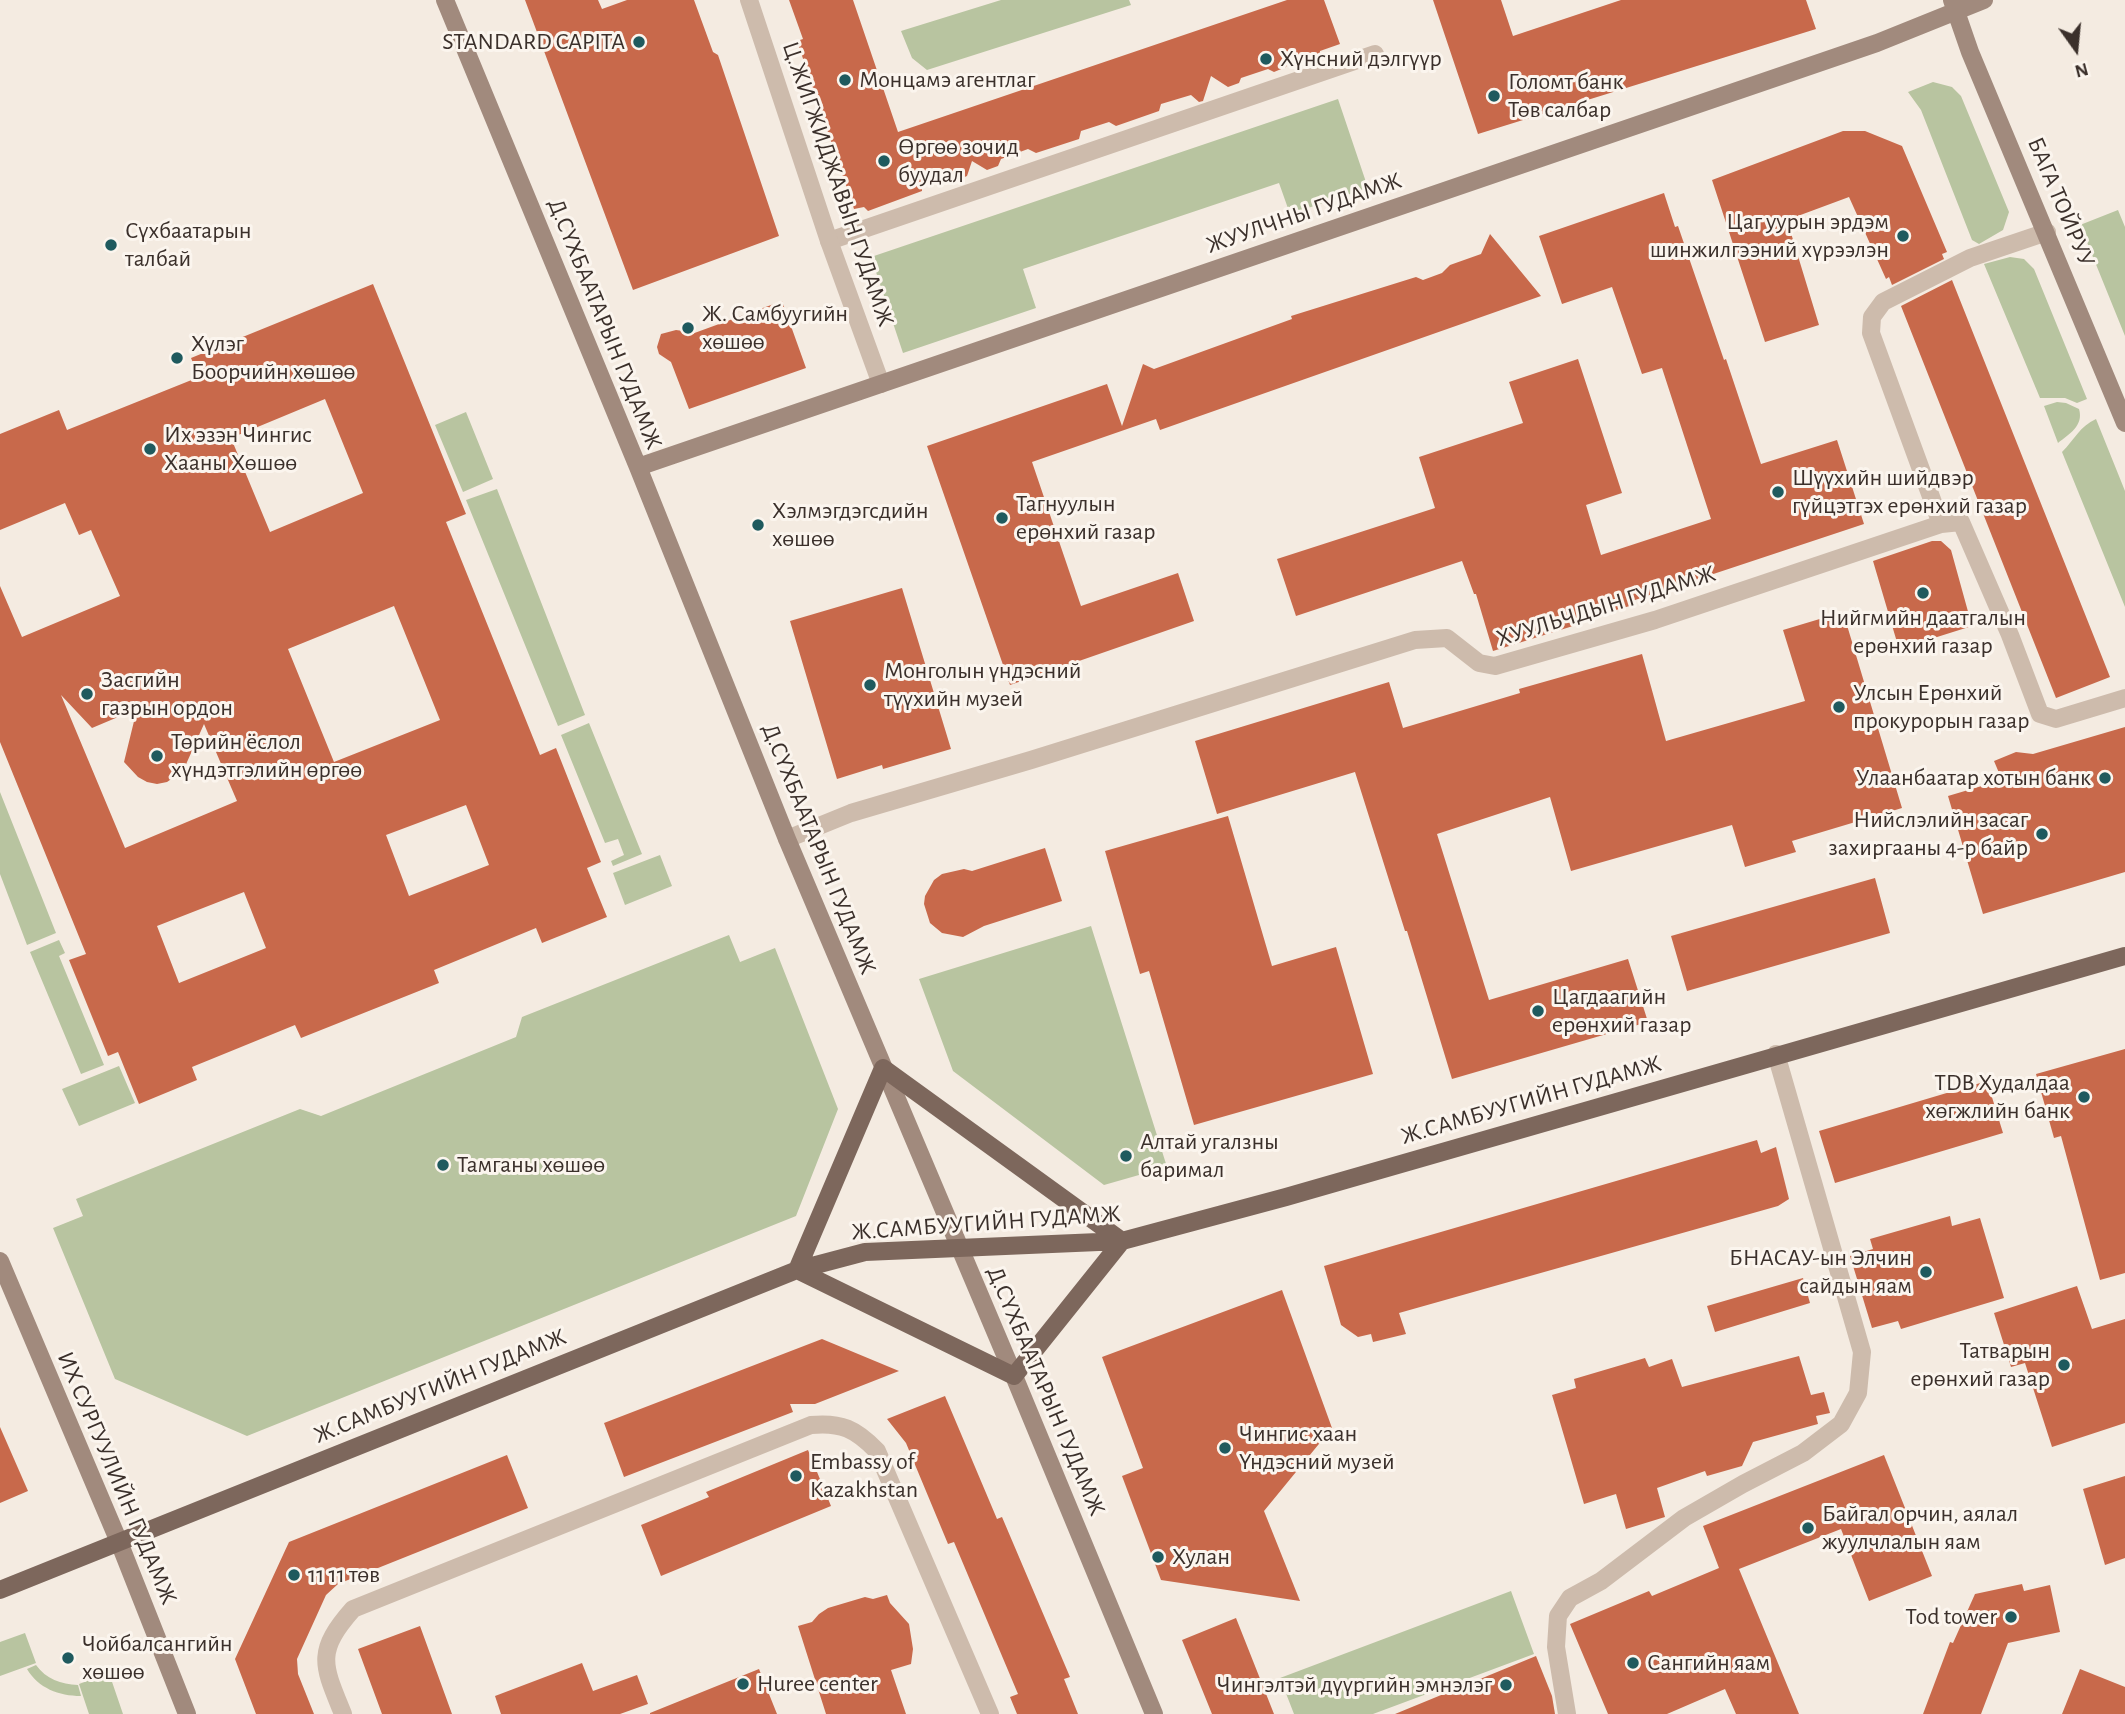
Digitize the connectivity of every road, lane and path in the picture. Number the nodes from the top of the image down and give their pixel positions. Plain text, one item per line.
1 (445, 0) edge
2 (749, 0) edge
3 (1984, 0) edge
4 (1954, 6) edge
5 (1375, 54) dead end
6 (2047, 232) junction
7 (829, 241) junction
8 (881, 384) junction
9 (2125, 423) edge
10 (638, 467) junction
11 (1941, 524) junction
12 (2125, 698) edge
13 (787, 839) junction
14 (2125, 956) edge
15 (1776, 1054) junction
16 (883, 1068) junction
17 (1122, 1241) junction
18 (959, 1248) junction
19 (0, 1261) edge
20 (797, 1270) junction
21 (1014, 1376) junction
22 (118, 1542) junction
23 (0, 1590) edge
24 (187, 1714) edge
25 (343, 1714) edge
26 (990, 1714) edge
27 (1154, 1714) edge
28 (1567, 1714) edge

1 - 10 main road, Д.СҮХБААТАРЫН ГУДАМЖ
2 - 7 street, Ц.ЖИГЖИДЖАВЫН ГУДАМЖ
3 - 4 main road, ЖУУЛЧНЫ ГУДАМЖ
4 - 6 main road, БАГА ТОЙРУУ
4 - 8 main road, ЖУУЛЧНЫ ГУДАМЖ
5 - 7 street
6 - 9 main road, БАГА ТОЙРУУ
6 - 11 street
7 - 8 street, Ц.ЖИГЖИДЖАВЫН ГУДАМЖ
8 - 10 main road, ЖУУЛЧНЫ ГУДАМЖ
10 - 13 main road, Д.СҮХБААТАРЫН ГУДАМЖ
11 - 12 street
11 - 13 street, ХУУЛЬЧДЫН ГУДАМЖ
13 - 16 main road, Д.СҮХБААТАРЫН ГУДАМЖ
14 - 15 main road, Ж.САМБУУГИЙН ГУДАМЖ
15 - 17 main road, Ж.САМБУУГИЙН ГУДАМЖ
15 - 28 street
16 - 17 main road
16 - 18 main road, Д.СҮХБААТАРЫН ГУДАМЖ
16 - 20 main road
17 - 18 main road, Ж.САМБУУГИЙН ГУДАМЖ
17 - 21 main road
18 - 20 main road, Ж.САМБУУГИЙН ГУДАМЖ
18 - 21 main road, Д.СҮХБААТАРЫН ГУДАМЖ
19 - 22 main road, ИХ СУРГУУЛИЙН ГУДАМЖ
20 - 21 main road
20 - 22 main road, Ж.САМБУУГИЙН ГУДАМЖ
21 - 27 main road, Д.СҮХБААТАРЫН ГУДАМЖ
22 - 23 main road, Ж.САМБУУГИЙН ГУДАМЖ
22 - 24 main road, ИХ СУРГУУЛИЙН ГУДАМЖ
25 - 26 street

